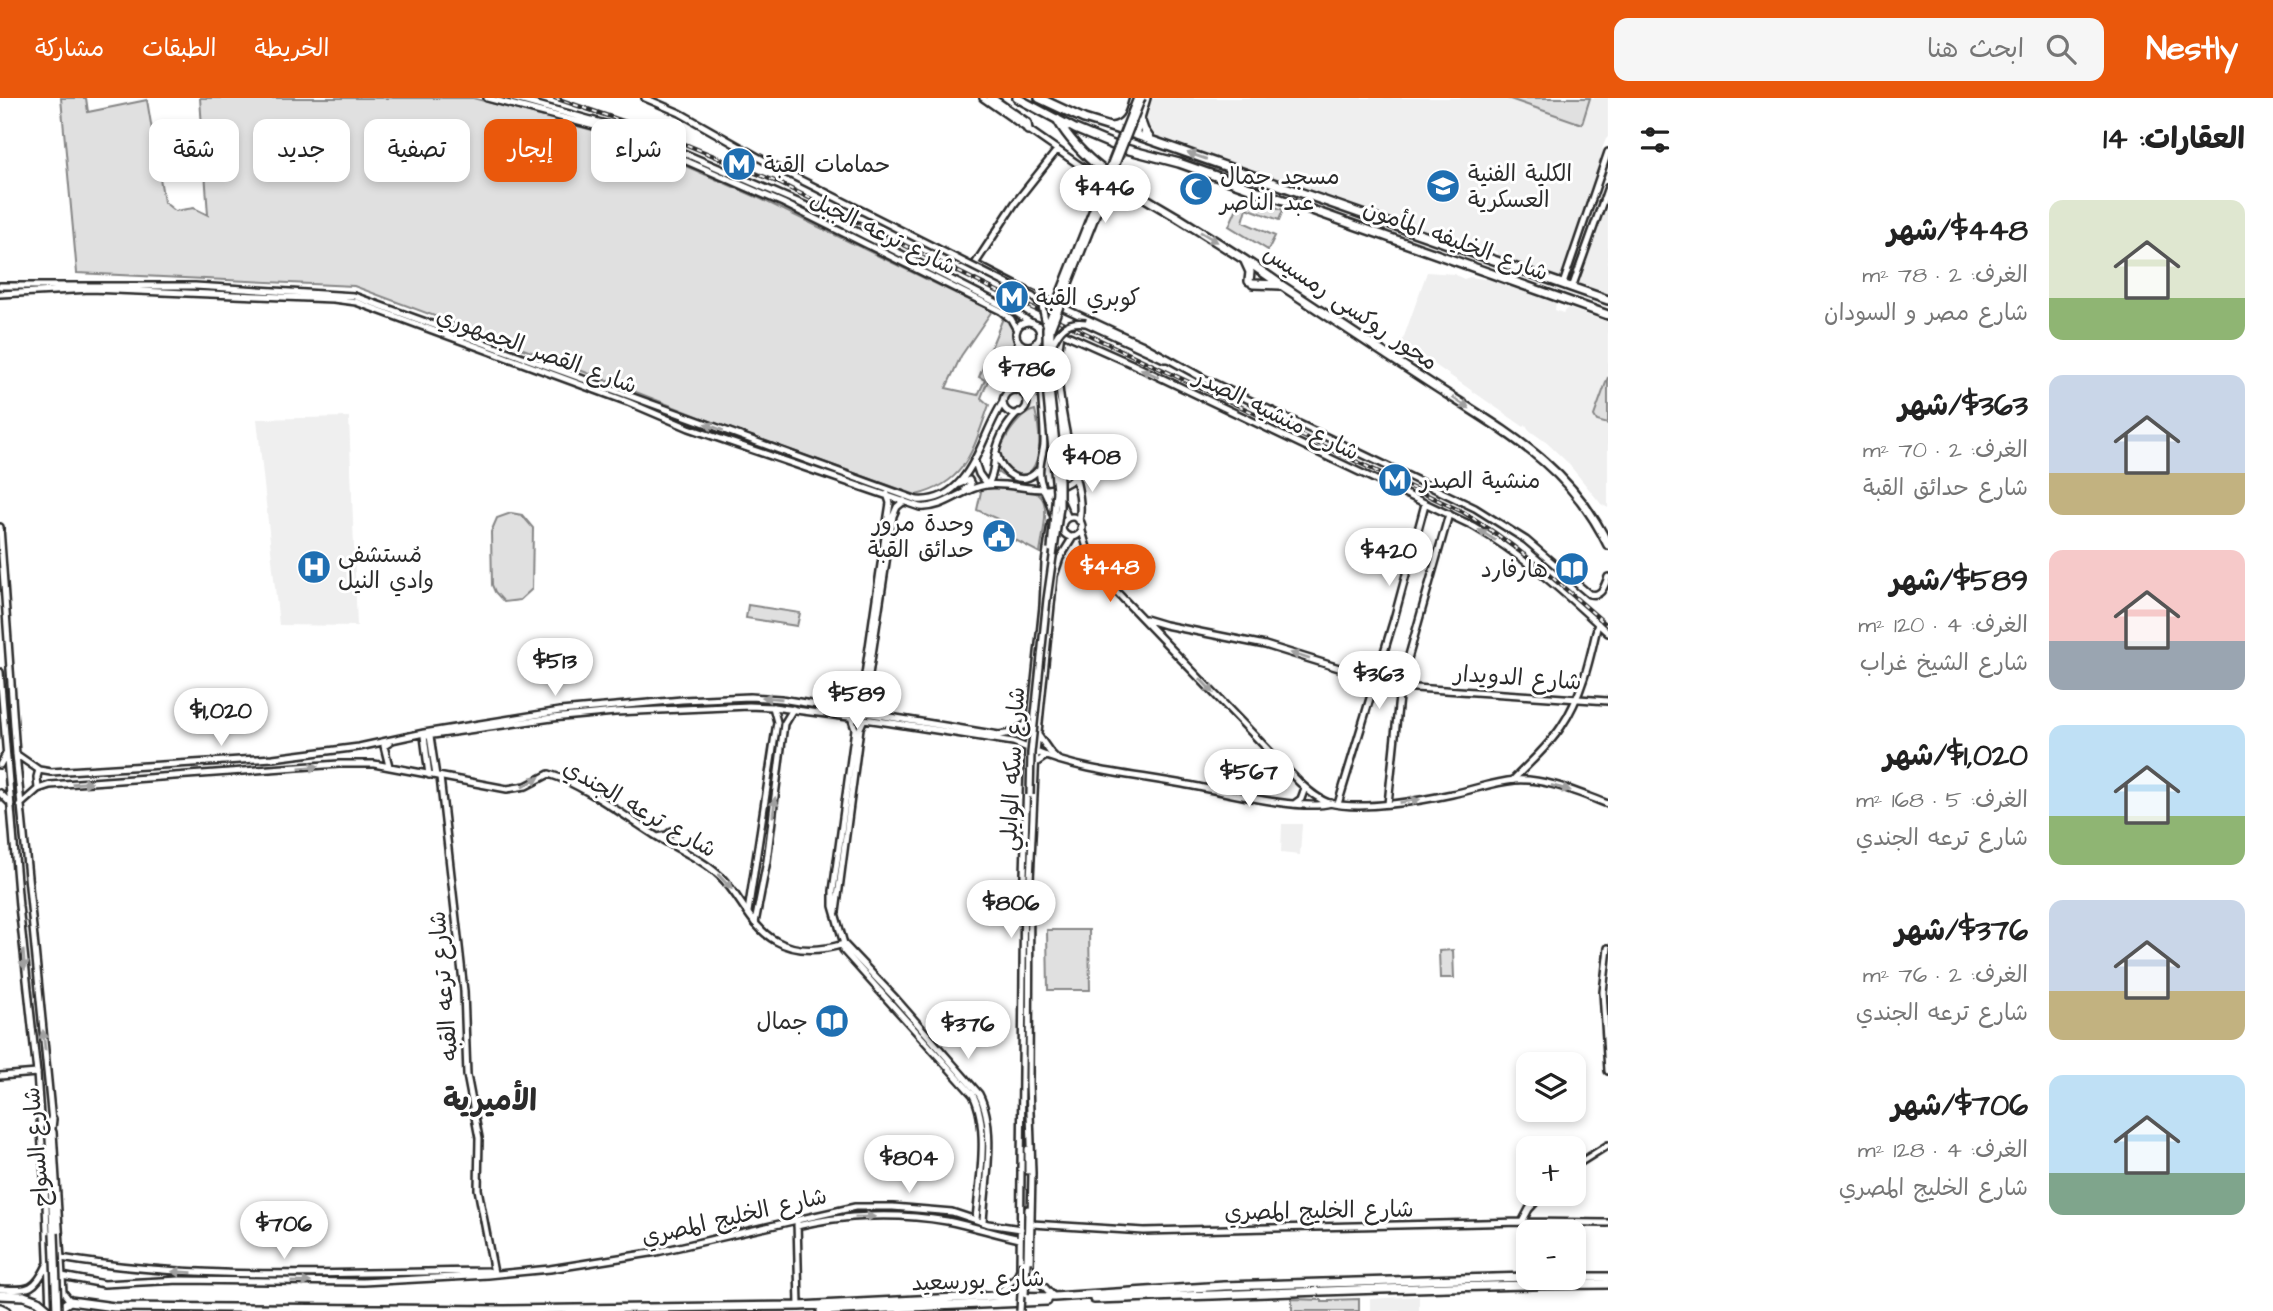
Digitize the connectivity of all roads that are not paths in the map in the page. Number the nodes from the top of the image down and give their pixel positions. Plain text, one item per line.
1 (512, 98) edge
2 (645, 98) edge
3 (983, 98) edge
4 (991, 98) edge
5 (1017, 98) edge
6 (1039, 98) edge
7 (1140, 98) edge
8 (492, 99) edge
9 (1130, 107) junction
10 (1141, 115) junction
11 (1078, 116) junction
12 (1056, 119) junction
13 (591, 122) edge
14 (591, 123) edge
15 (1110, 126) junction
16 (1075, 129) junction
17 (1028, 130) junction
18 (1136, 135) junction
19 (1151, 140) junction
20 (1056, 150) junction
21 (1131, 152) junction
22 (1608, 152) edge
23 (686, 158) edge
24 (1227, 167) junction
25 (1250, 175) junction
26 (1224, 178) junction
27 (1105, 183) dead end
28 (746, 184) junction
29 (1247, 187) junction
30 (1608, 187) edge
31 (859, 232) junction
32 (1580, 232) junction
33 (1591, 235) junction
34 (1427, 237) junction
35 (855, 239) junction
36 (1577, 241) junction
37 (1587, 245) junction
38 (1423, 248) junction
39 (1459, 248) junction
40 (1243, 257) junction
41 (1454, 259) junction
42 (1538, 276) junction
43 (1563, 284) junction
44 (1281, 285) junction
45 (0, 286) edge
46 (1534, 288) junction
47 (1573, 288) junction
48 (0, 294) edge
49 (973, 294) junction
50 (1604, 299) edge
51 (1595, 310) junction
52 (1608, 315) edge
53 (408, 318) junction
54 (1032, 323) junction
55 (1046, 328) junction
56 (1017, 330) junction
57 (1061, 332) junction
58 (1040, 335) junction
59 (1018, 340) junction
60 (1059, 341) junction
61 (1036, 342) junction
62 (1047, 353) junction
63 (1168, 359) junction
64 (1050, 389) junction
65 (605, 390) junction
66 (1006, 394) junction
67 (1023, 394) junction
68 (1003, 402) junction
69 (1019, 412) junction
70 (675, 413) junction
71 (693, 419) junction
72 (678, 424) junction
73 (694, 430) junction
74 (997, 448) junction
75 (975, 462) junction
76 (1041, 465) junction
77 (1073, 467) junction
78 (1075, 477) junction
79 (955, 485) junction
80 (987, 485) junction
81 (1044, 489) junction
82 (964, 492) junction
83 (887, 494) junction
84 (904, 501) junction
85 (1424, 504) junction
86 (1449, 514) junction
87 (1068, 518) junction
88 (1079, 521) junction
89 (0, 527) edge
90 (1082, 528) junction
91 (1074, 537) junction
92 (1608, 545) edge
93 (1088, 551) junction
94 (1608, 577) edge
95 (1043, 587) junction
96 (1141, 617) junction
97 (1598, 624) junction
98 (1165, 625) junction
99 (1608, 633) edge
100 (1160, 636) junction
101 (9, 656) junction
102 (0, 667) edge
103 (0, 672) edge
104 (1376, 679) junction
105 (11, 681) junction
106 (1, 686) edge
107 (1400, 687) junction
108 (1576, 698) junction
109 (1608, 701) edge
110 (773, 707) junction
111 (615, 709) junction
112 (793, 709) junction
113 (851, 710) junction
114 (871, 713) junction
115 (851, 717) junction
116 (864, 719) junction
117 (1030, 722) junction
118 (1012, 733) junction
119 (1038, 734) junction
120 (426, 735) junction
121 (1009, 742) junction
122 (384, 743) junction
123 (1028, 747) junction
124 (7, 751) junction
125 (1036, 752) junction
126 (16, 754) junction
127 (1046, 756) junction
128 (1058, 760) junction
129 (1036, 763) junction
130 (0, 765) edge
131 (144, 766) junction
132 (389, 766) junction
133 (39, 770) junction
134 (435, 776) junction
135 (144, 778) junction
136 (1513, 780) junction
137 (1305, 788) junction
138 (38, 789) junction
139 (0, 793) edge
140 (847, 803) junction
141 (1294, 803) junction
142 (1334, 804) junction
143 (1388, 804) junction
144 (1608, 804) edge
145 (20, 805) junction
146 (11, 806) junction
147 (672, 831) dead end
148 (658, 837) junction
149 (1030, 880) junction
150 (29, 902) junction
151 (19, 906) junction
152 (748, 912) junction
153 (30, 918) junction
154 (20, 923) junction
155 (755, 923) junction
156 (844, 944) junction
157 (1608, 948) edge
158 (1608, 1071) edge
159 (37, 1073) junction
160 (0, 1076) edge
161 (1026, 1083) junction
162 (52, 1119) junction
163 (1608, 1145) edge
164 (1586, 1159) edge
165 (980, 1221) junction
166 (1516, 1222) edge
167 (797, 1223) junction
168 (1586, 1223) edge
169 (1608, 1223) edge
170 (1032, 1224) junction
171 (1021, 1229) junction
172 (1020, 1239) junction
173 (61, 1258) junction
174 (49, 1263) junction
175 (1020, 1269) junction
176 (1032, 1272) junction
177 (494, 1273) junction
178 (62, 1276) junction
179 (1586, 1277) edge
180 (1608, 1277) edge
181 (1516, 1278) edge
182 (1608, 1283) edge
183 (1224, 1286) junction
184 (1210, 1287) junction
185 (0, 1289) edge
186 (50, 1290) junction
187 (63, 1292) junction
188 (0, 1295) edge
189 (1223, 1295) junction
190 (996, 1296) junction
191 (1210, 1296) junction
192 (1054, 1297) junction
193 (70, 1301) junction
194 (1043, 1301) junction
195 (799, 1306) junction
196 (0, 1308) edge
197 (157, 1309) edge
198 (167, 1309) edge
199 (628, 1309) edge
200 (638, 1309) edge
201 (1019, 1309) edge
202 (6, 1311) edge
203 (53, 1311) edge
204 (821, 1311) edge
205 (1032, 1311) edge

1 - 13 main road, شارع ترعه الجبل
2 - 55 main road, bridge
3 - 17 main road
4 - 17 main road
5 - 12 main road, شارع الخليفه المأمون
6 - 11 main road, شارع الخليفه المأمون
7 - 9 main road
7 - 10 main road
7 - 55 main road, bridge
7 - 62 main road, bridge
8 - 14 main road, شارع ترعه الجبل
9 - 10 main road
9 - 15 main road
10 - 18 main road
10 - 19 main road
11 - 15 main road, شارع الخليفه المأمون
11 - 16 main road
12 - 16 main road, شارع الخليفه المأمون
12 -> 40 main road, محور روكسى رمسيس
15 - 18 main road, شارع الخليفه المأمون
16 - 21 main road, شارع الخليفه المأمون
17 - 20 main road
18 - 19 main road, شارع الخليفه المأمون
18 - 21 main road
24 -> 19 main road, شارع الخليفه المأمون
20 - 27 main road
20 - 63 main road
21 - 26 main road, شارع الخليفه المأمون
22 - 32 main road
23 - 28 main road, شارع ترعه الجبل
24 - 25 main road, شارع الخليفه المأمون
24 - 26 main road
25 - 29 main road
25 - 34 main road, شارع الخليفه المأمون
26 - 29 main road, شارع الخليفه المأمون
28 - 31 main road, شارع ترعه الجبل
28 - 35 main road, شارع ترعه الجبل
29 - 38 main road, شارع الخليفه المأمون
30 - 33 main road
31 - 35 main road
31 - 49 main road, شارع ترعه الجبل
32 - 33 main road
32 - 36 main road
33 - 37 main road
34 - 38 main road
34 - 39 main road, شارع الخليفه المأمون
35 - 49 main road, شارع ترعه الجبل
36 - 37 main road
36 - 43 main road
37 - 47 main road
38 - 41 main road, شارع الخليفه المأمون
39 - 41 main road
39 - 42 main road, شارع الخليفه المأمون
40 - 44 main road, محور روكسى رمسيس
40 - 44 main road
41 - 46 main road, شارع الخليفه المأمون
42 - 43 main road, شارع الخليفه المأمون
42 - 46 main road
43 - 47 main road, شارع الخليفه المأمون
44 -> 92 main road, محور روكسى رمسيس
45 - 53 main road, شارع القصر الجمهوري
46 - 51 main road, شارع الخليفه المأمون
47 - 50 main road, شارع الخليفه المأمون
48 - 53 main road, شارع القصر الجمهوري
49 - 54 main road, شارع ترعه الجبل
49 - 56 main road, شارع ترعه الجبل
50 - 51 main road
51 - 52 main road, شارع الخليفه المأمون
53 - 65 main road, شارع القصر الجمهوري
54 - 56 main road
54 - 57 main road, شارع منشيه الصدر
54 - 58 main road
55 - 62 main road, bridge
56 - 59 main road
57 - 60 main road
85 -> 57 main road, شارع منشيه الصدر
58 - 60 main road
58 - 61 main road
59 - 61 main road
59 - 66 main road
60 - 77 main road
61 - 67 main road
62 - 63 main road, bridge
62 - 64 main road, bridge
62 - 76 main road, شارع سكه الوايلي, bridge
62 - 95 main road, bridge
63 - 94 main road
64 - 77 main road, bridge
64 - 149 main road, bridge
65 - 70 main road, شارع القصر الجمهوري
65 - 72 main road, شارع القصر الجمهوري
66 - 67 main road
66 - 68 main road
67 - 69 main road
68 - 69 main road
68 - 75 main road, شارع القصر الجمهوري
69 - 74 main road
70 - 71 main road, شارع القصر الجمهوري
70 - 72 main road
71 - 73 main road
79 -> 71 main road, شارع القصر الجمهوري
72 - 73 main road, شارع القصر الجمهوري
73 - 83 main road, شارع القصر الجمهوري
74 - 76 main road
74 - 80 main road
75 - 79 main road, شارع القصر الجمهوري
75 - 80 main road
76 - 81 main road, شارع سكه الوايلي
77 - 78 main road
78 - 81 main road, شارع القصر الجمهوري
78 - 88 main road
79 - 82 main road
80 - 81 main road, شارع القصر الجمهوري
80 - 82 main road, شارع القصر الجمهوري
81 - 87 main road
81 - 95 main road, شارع سكه الوايلي
82 - 84 main road, شارع القصر الجمهوري
83 - 84 main road, شارع القصر الجمهوري
83 - 113 main road
84 - 114 main road
85 - 86 main road, شارع منشيه الصدر
85 - 104 main road
97 -> 86 main road, شارع منشيه الصدر
86 - 107 main road
87 - 88 main road
87 - 91 main road
88 - 90 main road
89 - 101 main road, شارع السواح
90 - 91 main road
90 - 93 main road
91 - 93 main road
91 - 119 main road, شارع سكه الوايلي
93 - 96 main road
95 - 117 main road, شارع سكه الوايلي
96 - 98 main road, شارع الدويدار
96 - 100 main road
97 - 99 main road, شارع منشيه الصدر
97 - 108 main road
98 - 100 main road
104 -> 98 main road, شارع الدويدار
100 -> 137 main road
101 - 102 main road
101 - 105 main road, شارع السواح
103 - 106 main road, شارع السواح
104 - 107 main road, شارع الدويدار
104 - 142 main road
105 - 106 main road
105 - 126 main road, شارع السواح
106 - 124 main road, شارع السواح
107 - 108 main road, شارع الدويدار
107 - 143 main road
108 - 109 main road, شارع الدويدار
108 - 136 main road
110 - 111 main road
110 - 112 main road
110 - 152 main road
113 -> 111 main road
111 - 120 main road
112 - 115 main road
155 -> 112 main road
113 - 114 main road
114 - 118 main road
115 - 116 main road
115 - 140 main road
116 - 121 main road
116 - 140 main road
117 - 118 main road
117 - 123 main road, شارع سكه الوايلي
118 - 121 main road
119 - 125 main road, شارع سكه الوايلي
119 - 128 main road
120 - 122 main road
120 - 134 main road, شارع ترعه القبه
121 - 123 main road
122 - 131 main road
122 - 132 main road
123 - 125 main road
123 - 161 main road, شارع سكه الوايلي
124 - 130 main road
124 - 146 main road, شارع السواح
125 - 127 main road
125 - 129 main road, شارع سكه الوايلي
126 - 133 main road
126 - 145 main road, شارع السواح
127 - 128 main road
127 - 129 main road
128 - 141 main road
129 - 149 main road, شارع سكه الوايلي
131 - 133 main road
131 - 135 main road
132 - 134 main road, شارع ترعه الجندي
135 -> 132 main road, شارع ترعه الجندي
133 - 138 main road
134 -> 148 main road, شارع ترعه الجندي
134 - 177 main road, شارع ترعه القبه
138 -> 135 main road, شارع ترعه الجندي
143 -> 136 main road
136 -> 144 main road
137 - 141 main road
137 - 142 main road
138 - 145 main road
139 - 146 main road
140 - 156 main road
141 - 142 main road
142 - 143 main road
145 - 150 main road, شارع السواح
146 - 151 main road, شارع السواح
147 - 148 main road
148 -> 152 main road, شارع ترعه الجندي
149 - 161 main road, شارع سكه الوايلي
150 - 151 main road
150 - 153 main road, شارع السواح
151 - 154 main road, شارع السواح
152 - 155 main road, شارع ترعه الجندي
153 - 154 main road
162 -> 153 main road, شارع السواح
154 -> 159 main road, شارع السواح
155 - 156 main road, شارع ترعه الجندي
156 - 165 main road
157 - 158 main road
159 - 160 main road
159 - 174 main road, شارع السواح
161 - 170 main road, شارع سكه الوايلي
161 - 171 main road, شارع سكه الوايلي
161 - 201 main road, bridge
162 - 173 main road, شارع السواح
162 - 203 main road, bridge
163 - 164 main road
165 - 167 main road, شارع الخليج المصري
165 - 171 main road, شارع الخليج المصري
166 - 170 main road, شارع الخليج المصري
167 -> 172 main road, شارع الخليج المصري
167 - 177 main road, شارع الخليج المصري
167 - 195 main road
168 - 169 main road, شارع الخليج المصري
170 - 176 main road, شارع سكه الوايلي
171 - 172 main road, شارع سكه الوايلي
172 - 175 main road, شارع سكه الوايلي
177 -> 173 main road, شارع الخليج المصري
173 - 178 main road, شارع السواح
174 - 185 main road
174 - 186 main road, شارع السواح
175 - 176 main road
175 - 190 main road
176 - 192 main road
178 -> 177 main road, شارع الخليج المصري
178 - 187 main road, شارع السواح
179 - 180 main road
181 - 183 main road, شارع بورسعيد
182 - 189 main road, شارع بورسعيد
183 - 184 main road, شارع بورسعيد
183 - 189 main road
184 - 191 main road
184 - 192 main road, شارع بورسعيد
186 - 187 main road
186 - 203 main road, شارع السواح
187 - 193 main road
188 - 203 main road, bridge
189 - 191 main road, شارع بورسعيد
190 - 192 main road, شارع بورسعيد
190 - 195 main road, شارع بورسعيد
191 - 194 main road, شارع بورسعيد
193 - 197 main road, شارع بورسعيد
193 - 203 main road
194 - 201 main road, شارع بورسعيد
194 - 205 main road
195 - 200 main road, شارع بورسعيد
196 - 202 main road
197 - 198 main road, شارع بورسعيد
198 - 199 main road, شارع بورسعيد
199 - 200 main road, شارع بورسعيد
201 - 204 main road, شارع بورسعيد

